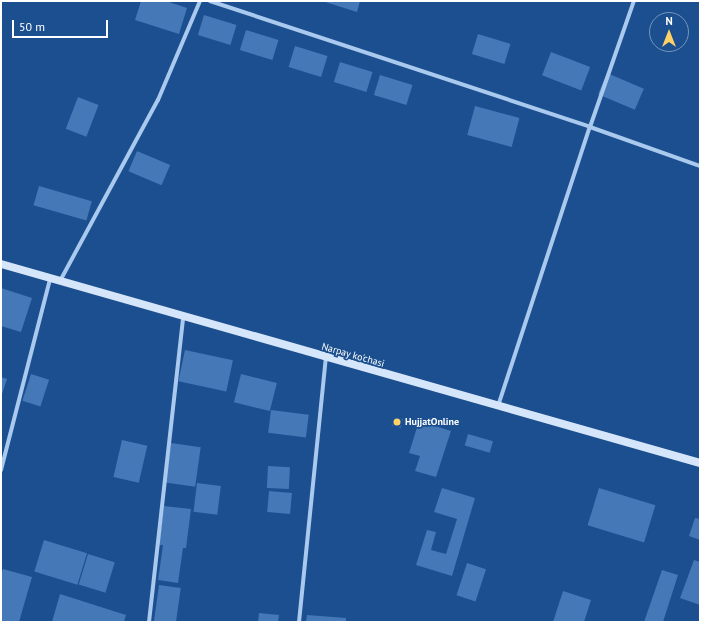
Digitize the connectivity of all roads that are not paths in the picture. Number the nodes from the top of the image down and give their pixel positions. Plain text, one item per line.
1 (200, 1) edge
2 (210, 1) edge
3 (634, 1) edge
4 (590, 127) junction
5 (700, 166) edge
6 (1, 264) edge
7 (50, 279) junction
8 (60, 282) junction
9 (183, 317) junction
10 (326, 358) junction
11 (498, 406) junction
12 (700, 463) edge
13 (1, 470) edge
14 (148, 622) edge
15 (298, 622) edge

1 - 8 street
2 - 4 street
3 - 4 street
4 - 5 street
4 - 11 street
6 - 7 main road, Narpay ko'chasi
7 - 8 main road, Narpay ko'chasi
7 - 13 street
8 - 9 main road, Narpay ko'chasi
9 - 10 main road, Narpay ko'chasi
9 - 14 street
10 - 11 main road, Narpay ko'chasi
10 - 15 street
11 - 12 main road, Narpay ko'chasi

